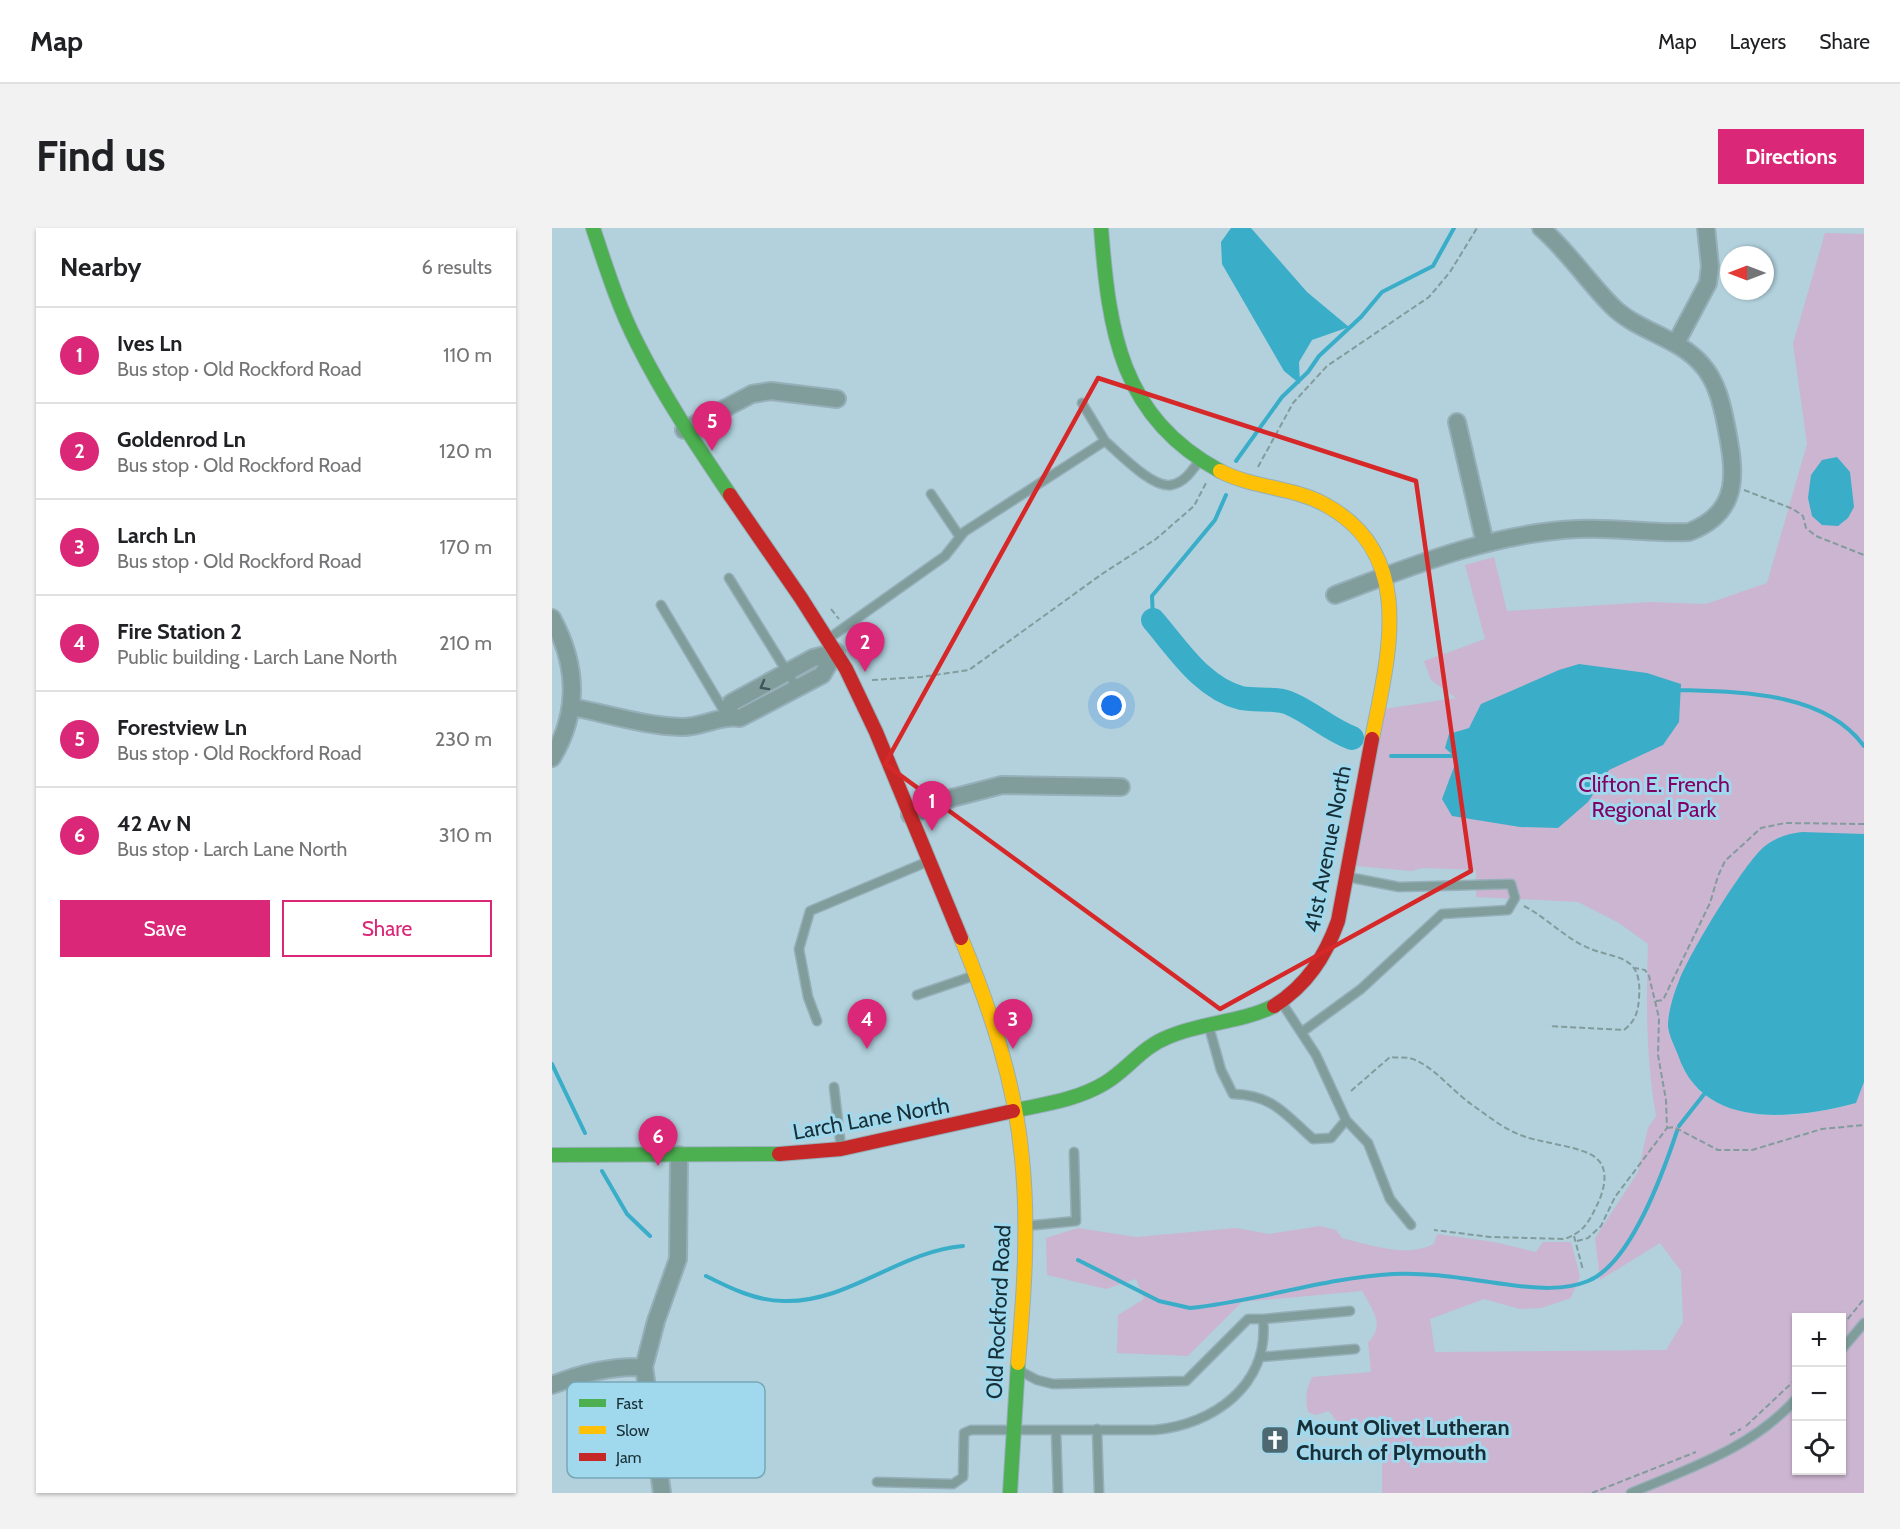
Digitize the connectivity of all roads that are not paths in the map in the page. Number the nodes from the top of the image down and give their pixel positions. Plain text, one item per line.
1 (593, 228) edge
2 (1101, 228) edge
3 (1541, 228) edge
4 (1706, 228) edge
5 (1677, 343) junction
6 (837, 399) dead end
7 (1082, 403) dead end
8 (1457, 422) dead end
9 (684, 430) junction
10 (1105, 441) junction
11 (1200, 459) junction
12 (931, 494) dead end
13 (960, 537) junction
14 (1485, 543) junction
15 (1386, 575) junction
16 (729, 578) dead end
17 (1335, 595) dead end
18 (661, 605) dead end
19 (552, 618) edge
20 (832, 646) junction
21 (788, 672) junction
22 (797, 688) junction
23 (572, 707) junction
24 (727, 716) junction
25 (552, 758) edge
26 (1121, 787) dead end
27 (910, 815) junction
28 (929, 861) junction
29 (1345, 877) junction
30 (975, 975) junction
31 (917, 995) dead end
32 (1282, 1003) junction
33 (817, 1021) dead end
34 (1208, 1023) junction
35 (1302, 1032) junction
36 (834, 1088) dead end
37 (1015, 1112) junction
38 (1346, 1120) junction
39 (842, 1149) junction
40 (1074, 1152) dead end
41 (552, 1155) edge
42 (679, 1155) junction
43 (1412, 1225) dead end
44 (1025, 1226) junction
45 (1350, 1311) dead end
46 (1263, 1319) junction
47 (1864, 1323) edge
48 (1846, 1344) edge
49 (1355, 1349) dead end
50 (1261, 1357) junction
51 (644, 1367) junction
52 (1017, 1369) junction
53 (646, 1382) edge
54 (552, 1385) edge
55 (1792, 1404) edge
56 (1097, 1429) junction
57 (1012, 1430) junction
58 (1056, 1431) junction
59 (660, 1478) edge
60 (877, 1482) dead end
61 (662, 1493) edge
62 (1010, 1493) edge
63 (1058, 1493) edge
64 (1099, 1493) edge
65 (1631, 1493) edge

1 - 9 street, Old Rockford Road
2 - 11 street, 41st Avenue North
3 - 5 street
4 - 5 street
5 - 14 street
6 - 9 street
7 - 10 lane
8 - 14 street
9 - 20 street, Old Rockford Road
10 - 11 lane
10 - 13 lane
11 - 15 street, 41st Avenue North
12 - 13 lane
13 - 20 lane
14 - 15 street
15 - 17 street
15 - 29 street, 41st Avenue North
16 - 21 lane
18 - 24 lane
19 - 23 street
20 - 21 street
20 - 22 street
20 - 27 street, Old Rockford Road
21 - 22 lane
21 -> 24 street
22 - 24 street
23 - 24 street
23 - 25 street
26 - 27 street
27 - 28 street, Old Rockford Road
28 - 30 street, Old Rockford Road
28 - 33 lane
29 - 32 street, 41st Avenue North
29 - 35 lane
30 - 31 lane
30 - 37 street, Old Rockford Road
32 - 34 street, 41st Avenue North
32 - 35 lane
34 - 37 street, 41st Avenue North
34 - 38 lane
35 - 38 lane
36 - 39 lane
37 - 39 street, Larch Lane North
37 - 44 street, Old Rockford Road
38 - 43 lane
39 - 42 street, Larch Lane North
40 - 44 lane
41 - 42 street, Larch Lane North
42 - 51 street
44 - 52 street, Old Rockford Road
45 - 46 lane
46 - 50 lane
46 - 52 lane
47 - 48 lane
49 - 50 lane
50 - 56 lane
51 - 53 street
51 - 54 street
52 - 57 street, Old Rockford Road
55 - 65 lane
56 - 58 lane
56 - 64 lane
57 - 58 lane
57 - 60 lane
57 - 62 street, Old Rockford Road
58 - 63 lane
59 - 61 street

